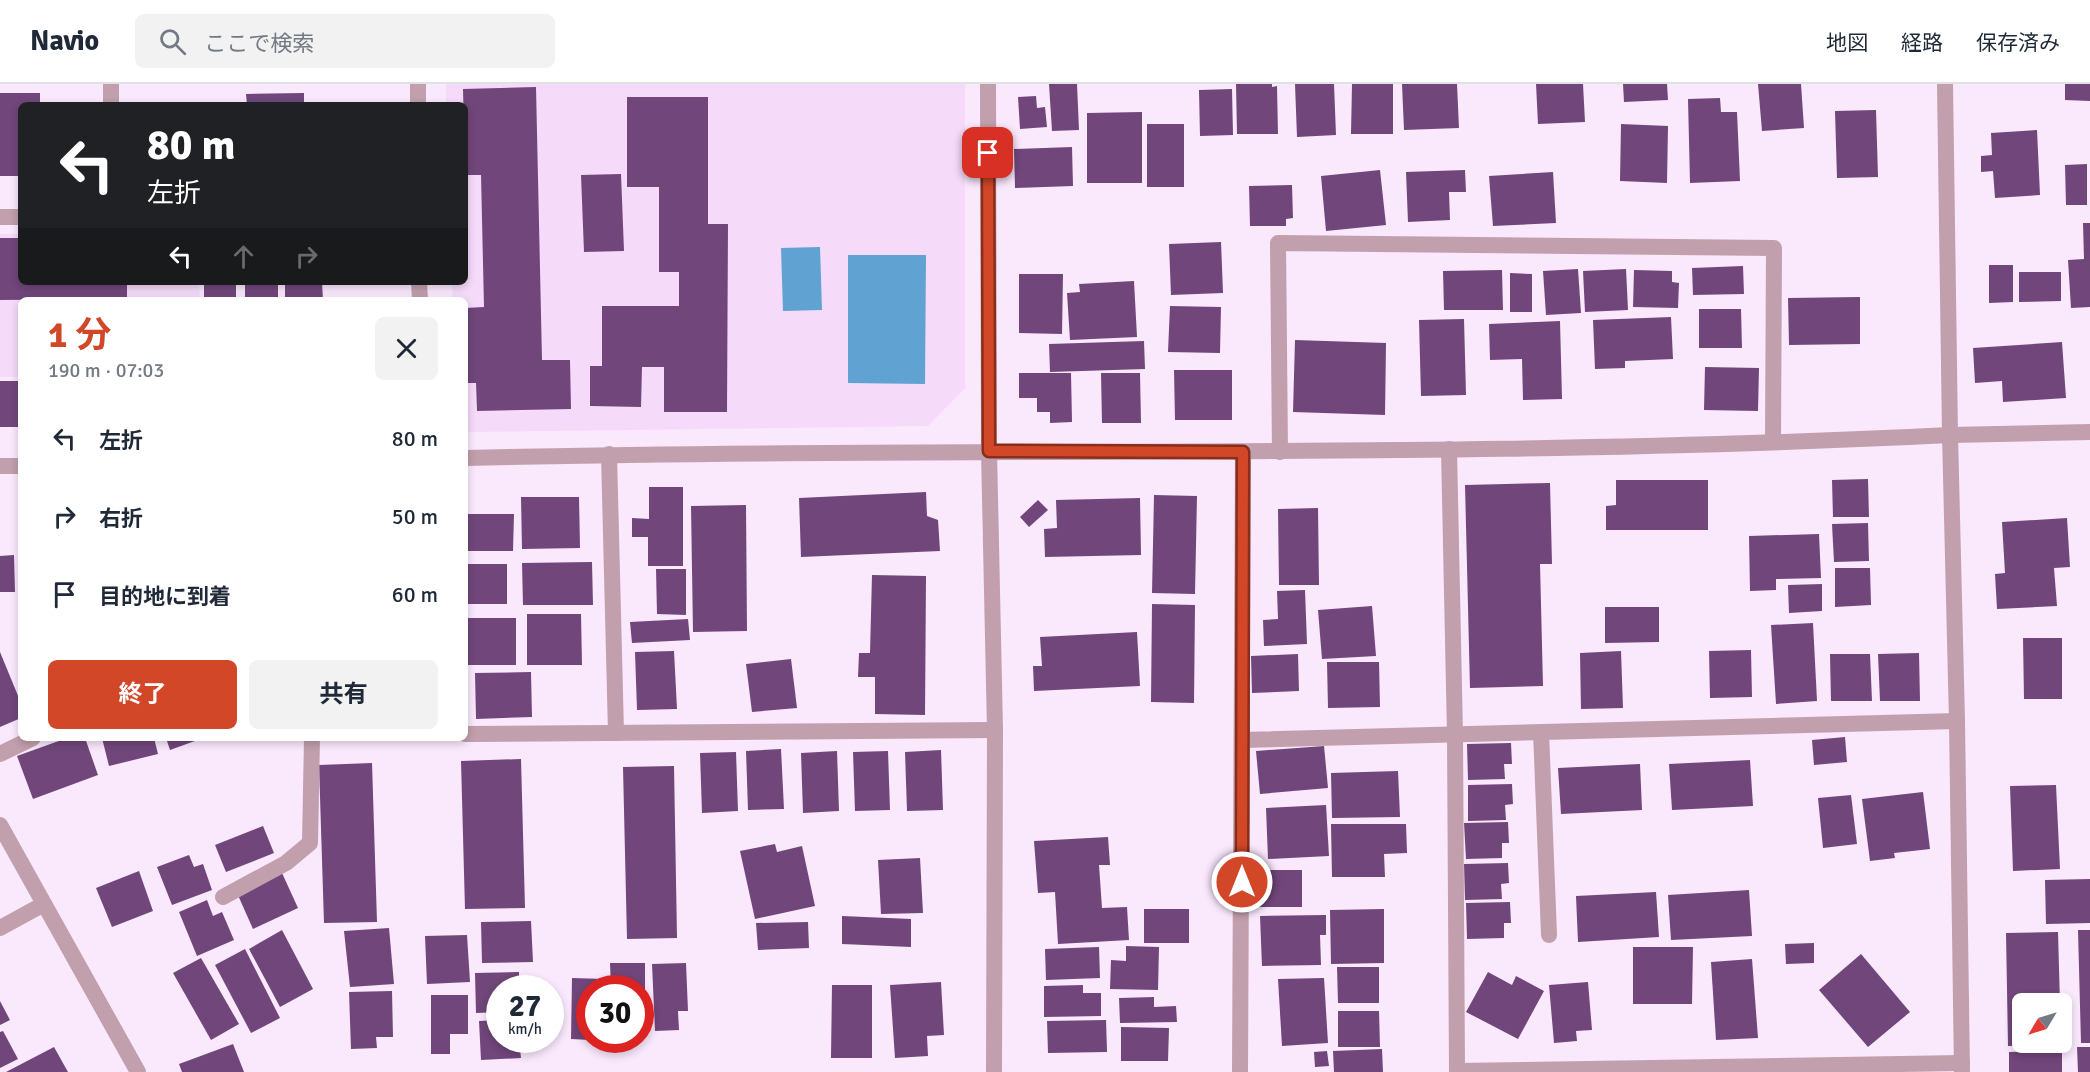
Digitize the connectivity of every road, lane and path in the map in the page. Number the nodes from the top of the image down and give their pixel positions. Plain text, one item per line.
1 (111, 84) edge
2 (418, 84) edge
3 (988, 84) edge
4 (1945, 84) edge
5 (111, 102) edge
6 (418, 102) edge
7 (0, 217) edge
8 (18, 217) edge
9 (2090, 432) edge
10 (1950, 435) junction
11 (1773, 442) junction
12 (1449, 449) junction
13 (989, 451) junction
14 (1243, 452) junction
15 (1280, 452) junction
16 (609, 454) junction
17 (468, 458) edge
18 (0, 466) edge
19 (18, 466) edge
20 (1957, 721) junction
21 (995, 730) junction
22 (1541, 732) junction
23 (616, 733) junction
24 (468, 734) edge
25 (1455, 735) junction
26 (1242, 740) junction
27 (27, 741) edge
28 (312, 741) edge
29 (0, 754) edge
30 (0, 825) edge
31 (224, 897) dead end
32 (44, 904) junction
33 (0, 928) edge
34 (1549, 935) dead end
35 (1962, 1068) edge
36 (138, 1072) edge
37 (994, 1072) edge
38 (1240, 1072) edge
39 (1457, 1072) edge

1 - 5 street
2 - 6 street
3 - 13 street
4 - 10 street
7 - 8 street
9 - 10 street
10 - 11 street
10 - 20 street
11 - 12 street
11 - 15 street
12 - 15 street
12 - 25 street
13 - 14 street
13 - 16 street
13 - 21 street
14 - 15 street
14 - 26 street
16 - 17 street
16 - 23 street
18 - 19 street
20 - 22 street
20 - 35 street
21 - 23 street
21 - 37 street
22 - 25 street
22 - 34 street
23 - 24 street
25 - 26 street
25 - 39 street
26 - 38 street
27 - 29 street
28 - 31 street
30 - 32 street
32 - 33 street
32 - 36 street
35 - 39 street

